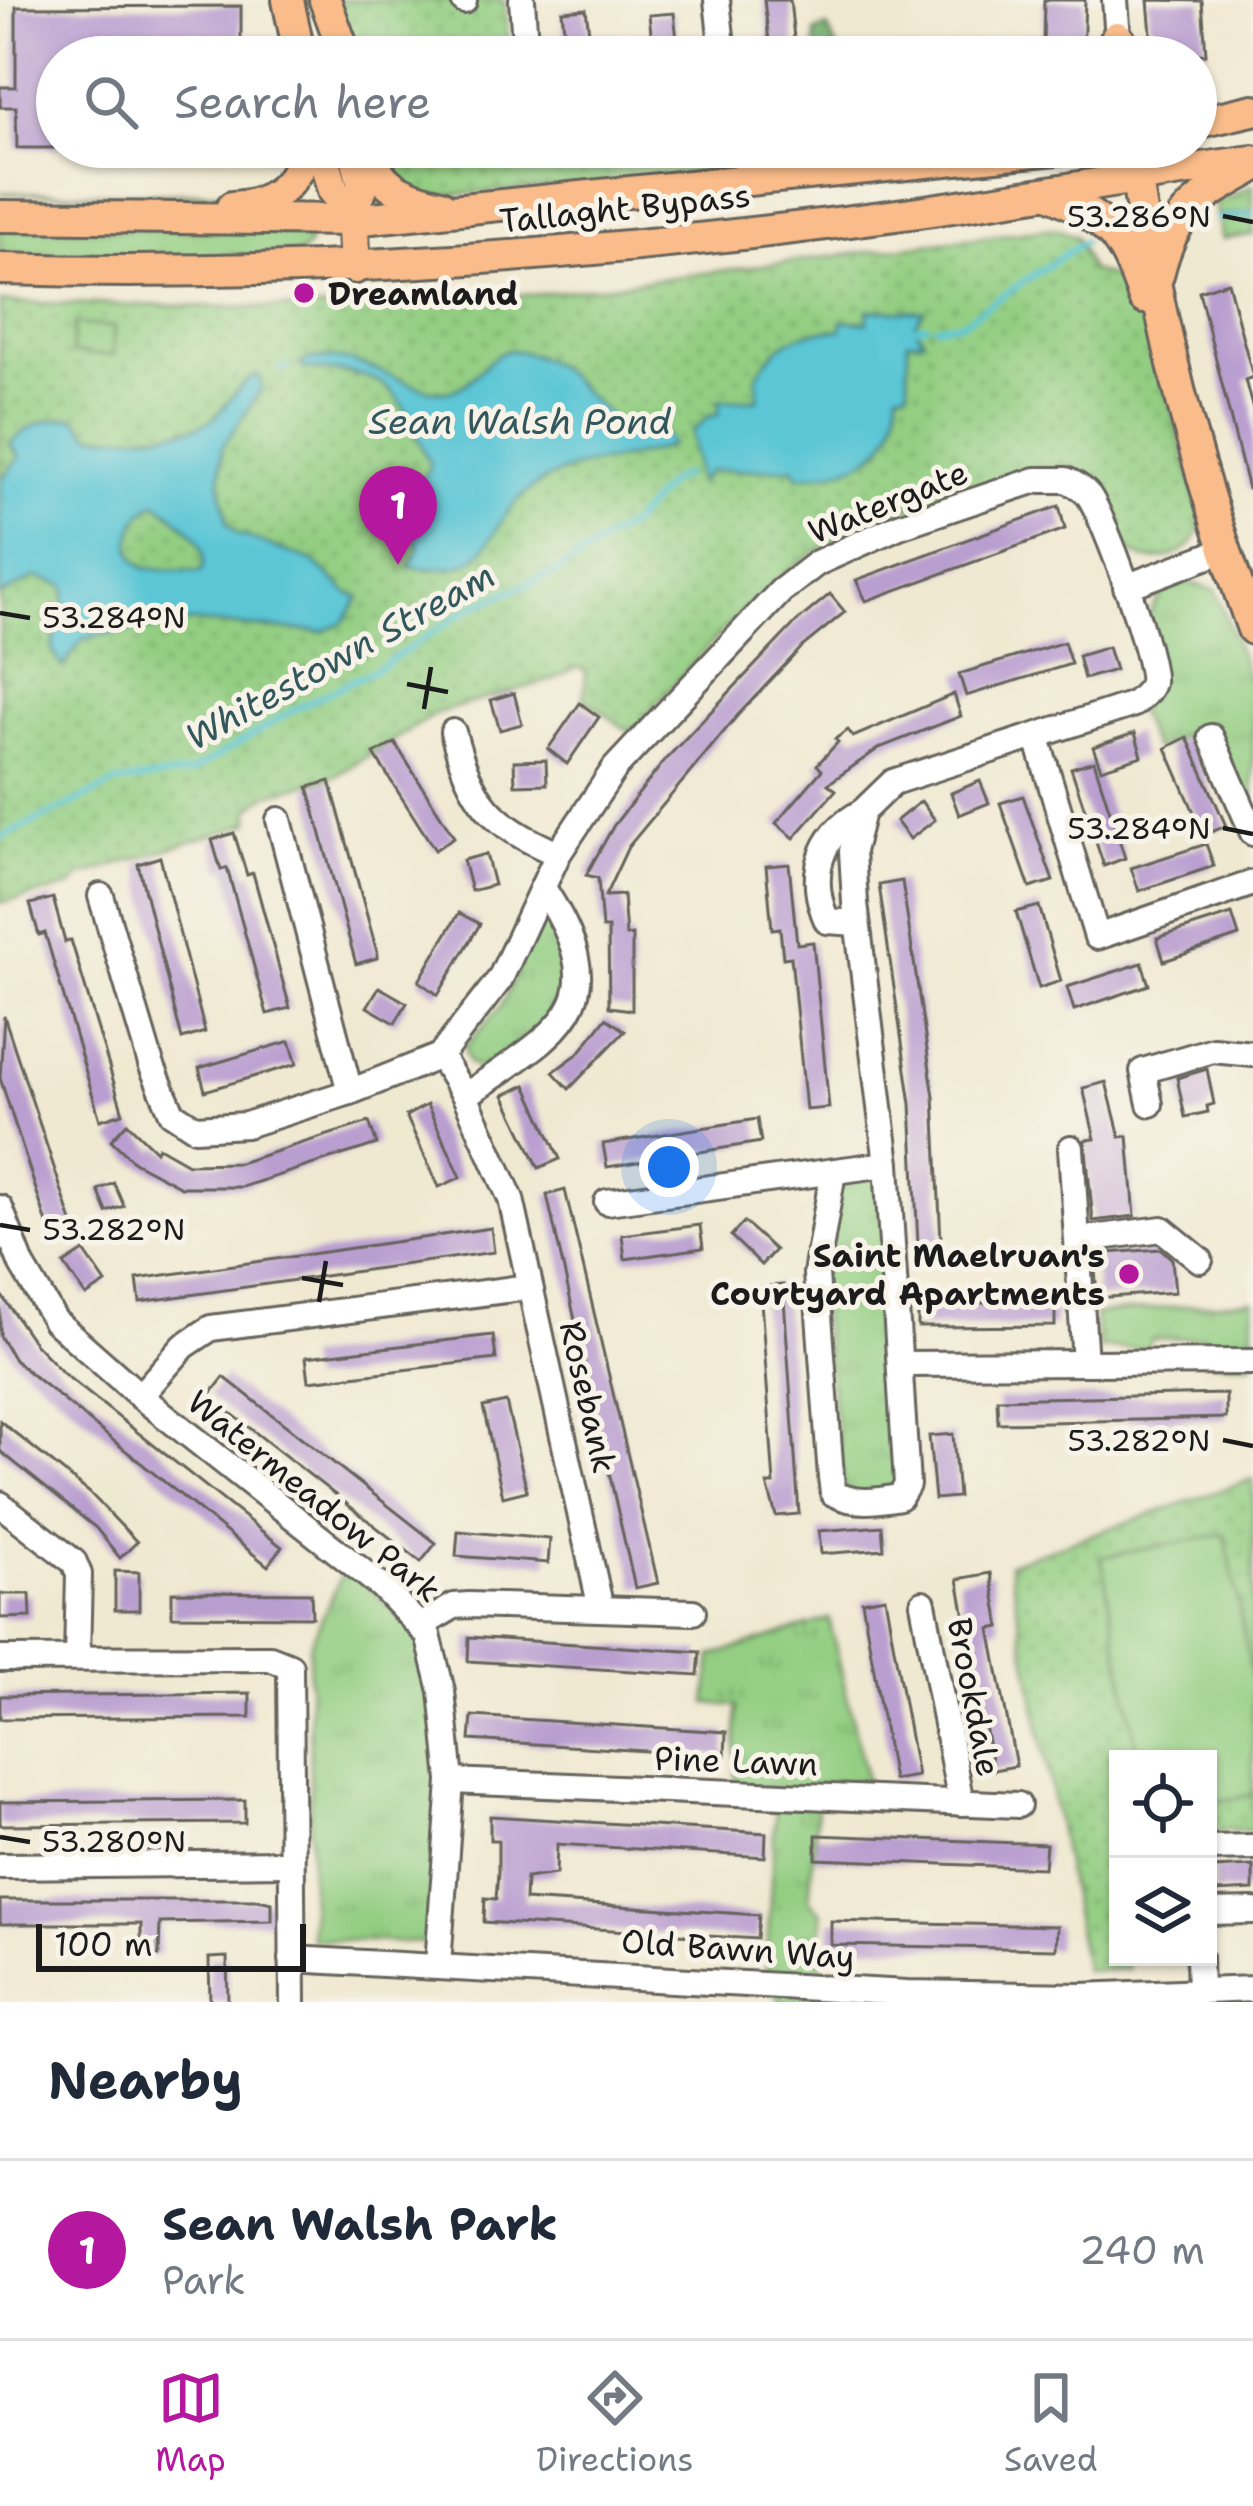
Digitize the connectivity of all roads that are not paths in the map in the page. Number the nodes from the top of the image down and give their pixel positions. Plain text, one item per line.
1 (288, 0) edge
2 (321, 0) edge
3 (522, 0) edge
4 (717, 0) edge
5 (1115, 0) edge
6 (296, 36) edge
7 (328, 36) edge
8 (337, 36) edge
9 (525, 36) edge
10 (721, 36) edge
11 (1118, 36) edge
12 (1217, 107) edge
13 (1250, 111) edge
14 (1217, 118) edge
15 (1217, 163) edge
16 (1253, 164) edge
17 (298, 168) edge
18 (327, 168) edge
19 (359, 168) edge
20 (378, 168) edge
21 (846, 168) edge
22 (1118, 168) edge
23 (1135, 168) edge
24 (1051, 194) junction
25 (450, 207) junction
26 (0, 216) edge
27 (352, 217) junction
28 (72, 218) junction
29 (355, 268) junction
30 (0, 269) edge
31 (1157, 280) junction
32 (1176, 368) junction
33 (1224, 550) junction
34 (1126, 587) junction
35 (1253, 629) edge
36 (453, 732) dead end
37 (1211, 737) dead end
38 (1037, 738) junction
39 (862, 812) junction
40 (279, 820) dead end
41 (1253, 833) edge
42 (558, 854) junction
43 (1253, 883) edge
44 (543, 888) junction
45 (101, 896) dead end
46 (857, 923) junction
47 (1253, 1054) edge
48 (440, 1056) junction
49 (350, 1092) junction
50 (465, 1096) junction
51 (1150, 1104) dead end
52 (1071, 1148) dead end
53 (887, 1164) junction
54 (833, 1172) junction
55 (607, 1202) dead end
56 (0, 1208) edge
57 (1078, 1240) junction
58 (1200, 1261) dead end
59 (530, 1287) junction
60 (1253, 1362) edge
61 (1085, 1363) junction
62 (901, 1364) junction
63 (140, 1396) junction
64 (0, 1504) edge
65 (922, 1603) dead end
66 (601, 1609) junction
67 (693, 1612) dead end
68 (422, 1625) junction
69 (76, 1658) junction
70 (0, 1659) edge
71 (451, 1781) junction
72 (961, 1803) junction
73 (1018, 1804) dead end
74 (1253, 1847) edge
75 (1217, 1848) edge
76 (288, 1863) junction
77 (0, 1866) edge
78 (1253, 1911) edge
79 (1217, 1912) edge
80 (292, 1959) junction
81 (438, 1965) junction
82 (1197, 1966) edge
83 (1253, 1990) edge
84 (1189, 1996) edge
85 (293, 2002) edge

1 - 6 main road
2 - 7 main road
2 - 8 main road
3 - 9 street
4 - 10 street
5 - 11 street
12 - 13 main road
13 - 14 main road
15 - 16 main road, Tallaght Bypass
16 - 31 main road
17 - 28 main road
18 - 27 main road
19 - 27 main road
20 - 25 main road
21 - 25 main road, Tallaght Bypass
22 - 24 main road, Tallaght Bypass
23 - 31 main road
24 - 29 main road, Tallaght Bypass
24 - 32 main road
25 - 27 main road, Tallaght Bypass
26 - 28 main road, Tallaght Bypass
27 - 28 main road, Tallaght Bypass
27 - 29 main road
29 - 30 main road, Tallaght Bypass
31 - 32 main road
32 - 33 main road
33 - 34 street
33 - 35 main road
34 - 38 street, Watergate
34 - 42 street, Watergate
36 - 42 street
37 - 41 street
38 - 39 street
38 - 43 street
39 - 46 street
39 - 46 street
40 - 49 street
42 - 44 street, Watergate
44 - 48 street, Watergate
44 - 50 street
45 - 49 street
46 - 53 street
47 - 51 street
48 - 49 street
48 - 50 street
50 - 59 street, Rosebank
52 - 57 street
53 - 54 street
53 - 62 street
54 - 55 street
54 - 62 street
56 - 63 street, Watermeadow Park
57 - 58 street
57 - 61 street
59 - 63 street
59 - 66 street, Rosebank
60 - 61 street
61 - 62 street
63 - 68 street, Watermeadow Park
64 - 69 street
65 - 72 street, Brookdale
66 - 67 street
66 - 68 street
68 - 71 street, Watermeadow Park
69 - 70 street
69 - 76 street
71 - 72 street, Pine Lawn
71 - 81 street, Watermeadow Park
72 - 73 street, Pine Lawn
74 - 75 street
76 - 77 street
76 - 80 street
78 - 79 street
80 - 81 street, Old Bawn Way
80 - 85 street
81 - 84 street, Old Bawn Way
82 - 84 street
83 - 84 street, Old Bawn Way

